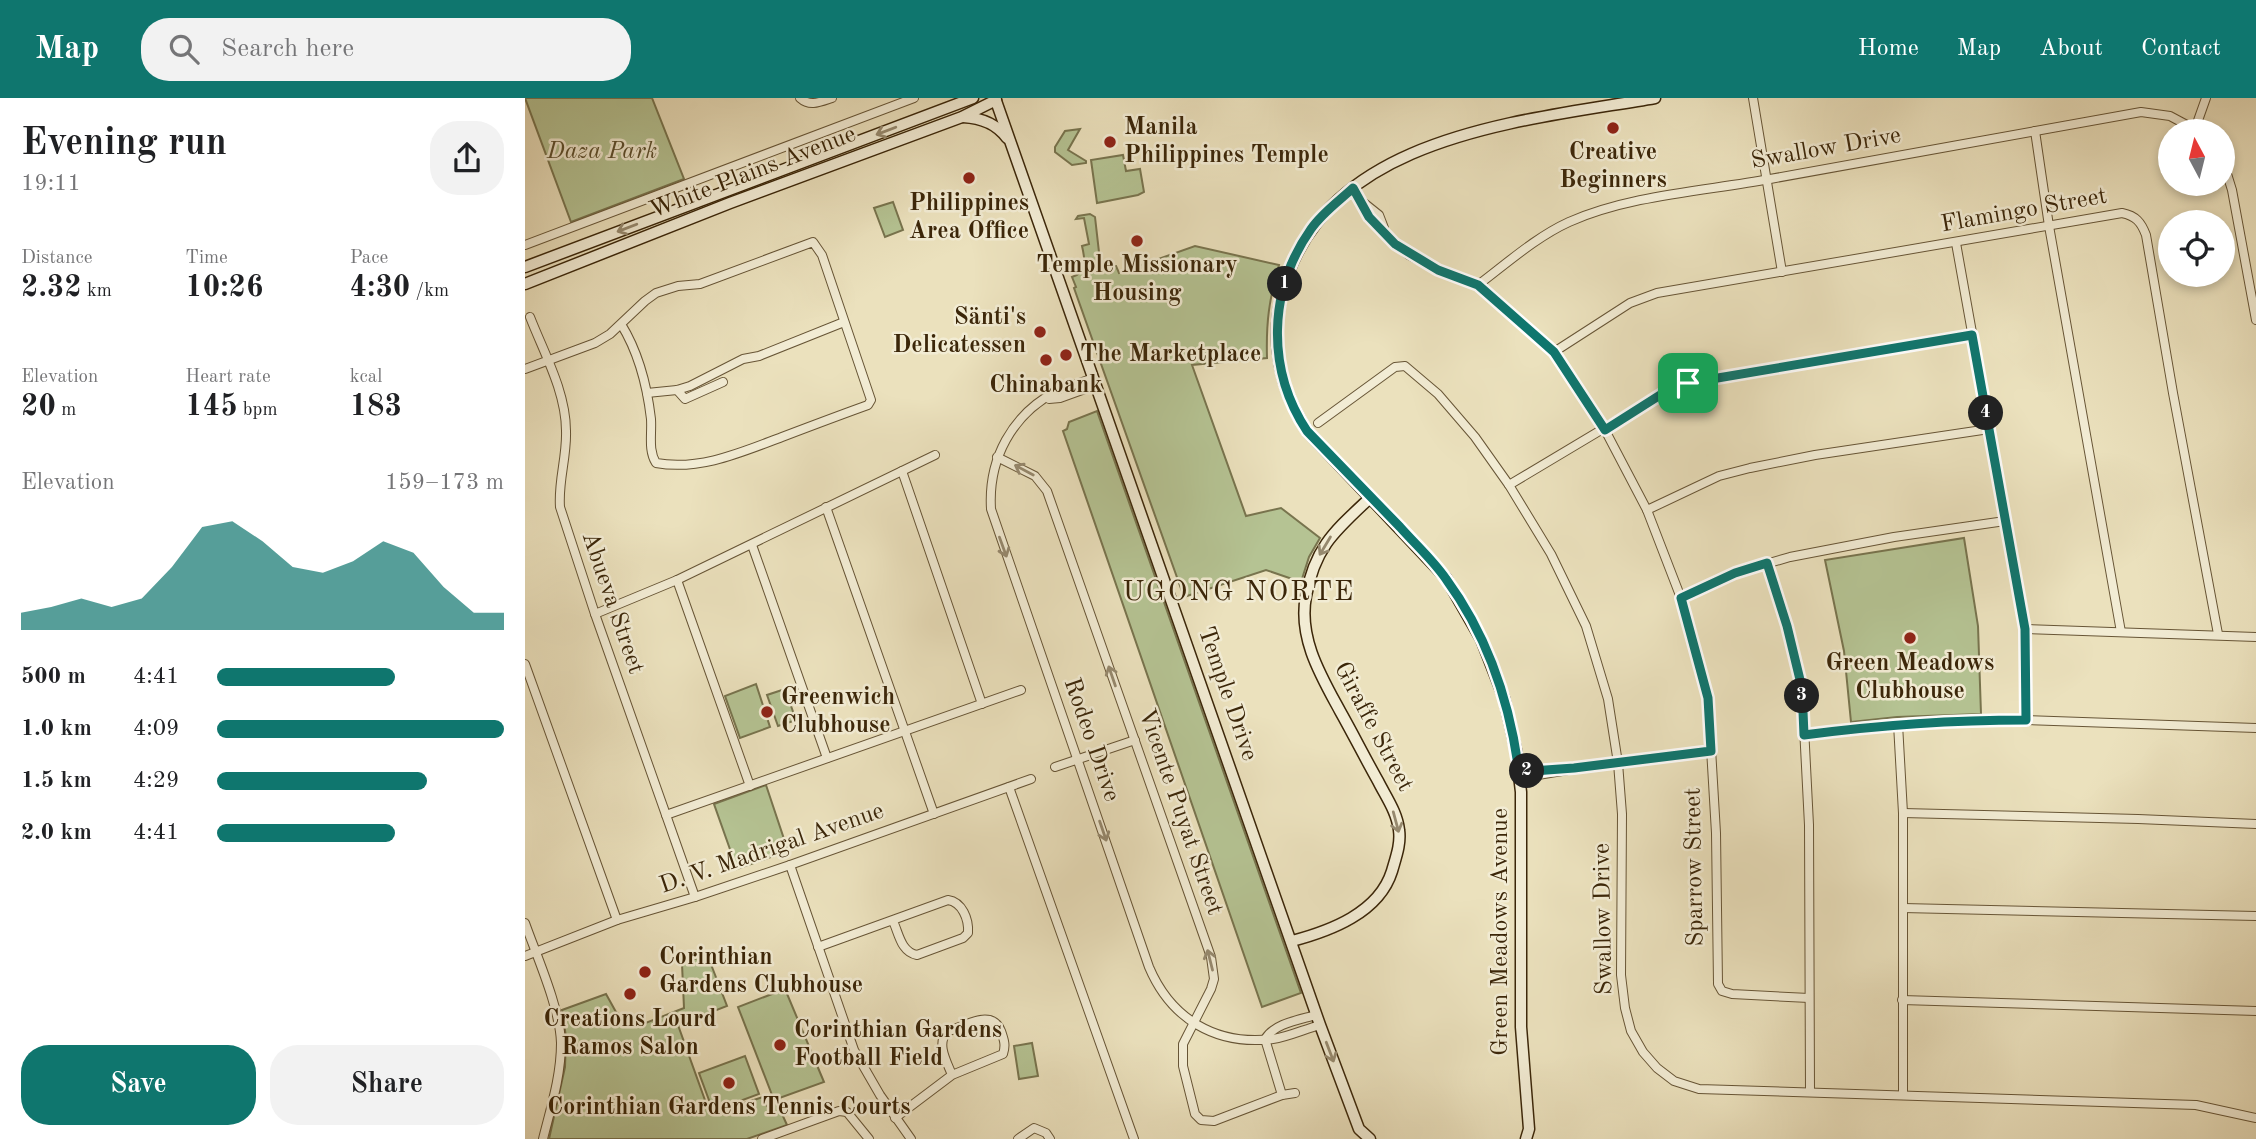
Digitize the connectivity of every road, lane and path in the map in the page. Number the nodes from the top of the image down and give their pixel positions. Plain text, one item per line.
1 (800, 98) edge
2 (832, 98) edge
3 (914, 98) edge
4 (973, 98) edge
5 (1655, 98) edge
6 (1753, 98) edge
7 (2206, 98) edge
8 (995, 99) edge
9 (1626, 100) edge
10 (962, 117) junction
11 (2176, 119) edge
12 (2200, 119) edge
13 (2035, 131) junction
14 (1012, 146) junction
15 (1767, 180) junction
16 (1353, 188) junction
17 (726, 191) junction
18 (2233, 196) edge
19 (730, 203) junction
20 (2049, 226) junction
21 (1956, 243) junction
22 (525, 245) edge
23 (525, 267) edge
24 (1782, 272) junction
25 (525, 284) edge
26 (1478, 285) junction
27 (530, 317) dead end
28 (2256, 320) edge
29 (844, 322) junction
30 (621, 324) junction
31 (1972, 335) junction
32 (1554, 352) junction
33 (547, 361) junction
34 (525, 369) edge
35 (723, 382) dead end
36 (1095, 382) junction
37 (677, 390) junction
38 (647, 393) junction
39 (1318, 423) dead end
40 (1989, 429) junction
41 (1605, 430) junction
42 (935, 455) dead end
43 (997, 457) junction
44 (902, 471) junction
45 (1509, 485) junction
46 (1371, 497) junction
47 (826, 507) junction
48 (1647, 510) junction
49 (2005, 521) junction
50 (752, 544) junction
51 (1767, 563) junction
52 (677, 580) junction
53 (1681, 598) junction
54 (594, 614) junction
55 (2025, 629) junction
56 (2120, 632) junction
57 (2218, 634) junction
58 (2256, 637) edge
59 (525, 664) edge
60 (1021, 690) dead end
61 (982, 704) junction
62 (2026, 720) junction
63 (1898, 724) junction
64 (2256, 728) edge
65 (905, 732) junction
66 (1804, 735) junction
67 (1135, 740) junction
68 (1711, 751) junction
69 (827, 758) junction
70 (1078, 760) junction
71 (1618, 763) junction
72 (1055, 767) dead end
73 (1519, 775) junction
74 (1031, 779) dead end
75 (750, 786) junction
76 (1009, 787) junction
77 (1903, 813) junction
78 (934, 814) junction
79 (666, 815) junction
80 (2256, 824) edge
81 (790, 865) junction
82 (695, 897) junction
83 (1903, 908) junction
84 (2256, 916) edge
85 (617, 920) junction
86 (893, 921) junction
87 (525, 923) edge
88 (1292, 941) junction
89 (818, 947) junction
90 (535, 952) junction
91 (525, 956) edge
92 (1809, 998) junction
93 (1902, 1000) junction
94 (2256, 1011) edge
95 (1318, 1020) junction
96 (1193, 1023) junction
97 (1265, 1039) junction
98 (952, 1075) junction
99 (1810, 1092) junction
100 (1295, 1093) dead end
101 (1282, 1095) junction
102 (1903, 1095) junction
103 (895, 1118) junction
104 (2256, 1118) edge
105 (1528, 1134) edge
106 (543, 1139) edge
107 (762, 1139) edge
108 (869, 1139) edge
109 (911, 1139) edge
110 (1017, 1139) edge
111 (1049, 1139) edge
112 (1134, 1139) edge
113 (1370, 1139) edge
114 (1538, 1139) edge

1 - 2 street
3 - 22 street
4 -> 17 street, White Plains Avenue
5 - 9 street, Green Meadows Avenue
6 - 15 street
7 - 12 street
8 - 10 street, White Plains Avenue
8 - 14 street, Temple Drive
9 - 16 street, Green Meadows Avenue
10 - 14 street
10 - 19 street, White Plains Avenue
11 - 13 street, Swallow Drive
13 - 15 street, Swallow Drive
13 - 20 street
14 - 36 street, Temple Drive
15 - 24 street
15 - 26 street, Swallow Drive
16 - 26 street, Sparrow Street
16 - 46 street, Green Meadows Avenue
17 - 19 street
17 -> 23 street, White Plains Avenue
18 - 28 street
19 - 25 street, White Plains Avenue
20 - 21 street, Flamingo Street
20 - 56 street
20 - 57 street, Flamingo Street
21 - 24 street, Flamingo Street
21 - 31 street
24 - 32 street, Flamingo Street
26 - 32 street, Sparrow Street
27 - 33 street, Abueva Street
29 - 30 street
29 - 37 street
29 - 38 street
30 - 33 street
30 - 38 street
31 - 40 street
31 - 41 street
32 - 41 street, Sparrow Street
33 - 34 street
33 - 54 street, Abueva Street
35 - 37 street
36 - 43 street, Rodeo Drive
36 - 88 street, Temple Drive
37 - 38 street
39 - 45 street, Swallow Drive
40 - 48 street
40 - 49 street
41 - 45 street
41 - 48 street, Sparrow Street
42 - 44 street
67 -> 43 street, Vicente Puyat Street
43 -> 70 street, Rodeo Drive
44 - 47 street
44 - 61 street
45 - 71 street, Swallow Drive
46 - 73 street, Green Meadows Avenue
46 -> 88 street, Giraffe Street
47 - 50 street
47 - 65 street
48 - 53 street, Sparrow Street
49 - 51 street
49 - 55 street
50 - 52 street
50 - 69 street
51 - 53 street
51 - 66 street
52 - 54 street
52 - 75 street
53 - 68 street, Sparrow Street
54 - 79 street, Abueva Street
55 - 56 street
55 - 62 street
56 - 57 street
57 - 58 street
59 - 85 street
60 - 61 street
61 - 65 street
62 - 63 street
62 - 64 street
63 - 66 street
63 - 77 street
65 - 69 street
65 - 78 street
66 - 92 street
67 - 70 street
96 -> 67 street, Vicente Puyat Street
68 - 71 street
68 - 92 street, Sparrow Street
69 - 75 street
70 - 72 street
70 -> 96 street, Rodeo Drive
71 - 73 street
71 - 99 street, Swallow Drive
73 - 105 street, Green Meadows Avenue
74 - 76 street, D. V. Madrigal Avenue
75 - 79 street
76 - 78 street, D. V. Madrigal Avenue
76 - 112 street
77 - 80 street
77 - 83 street
78 - 81 street, D. V. Madrigal Avenue
79 - 82 street, Abueva Street
81 - 82 street, D. V. Madrigal Avenue
81 - 89 street
82 - 85 street, D. V. Madrigal Avenue
83 - 84 street
83 - 93 street
85 - 90 street, D. V. Madrigal Avenue
86 - 86 street
86 - 89 street
87 - 90 street
88 - 95 street, Temple Drive
89 - 103 street
90 - 91 street, D. V. Madrigal Avenue
90 - 106 street
92 - 99 street
93 - 94 street
93 - 102 street
95 - 97 street
95 -> 113 street, Temple Drive
96 - 97 street, Rodeo Drive
96 - 101 street, Vicente Puyat Street
97 - 101 street
98 - 98 street
98 - 103 street
99 - 102 street, Swallow Drive
100 - 101 street, Vicente Puyat Street
102 - 104 street, Swallow Drive
103 - 109 street
105 - 114 street, Green Meadows Avenue
107 - 108 street
110 - 111 street

